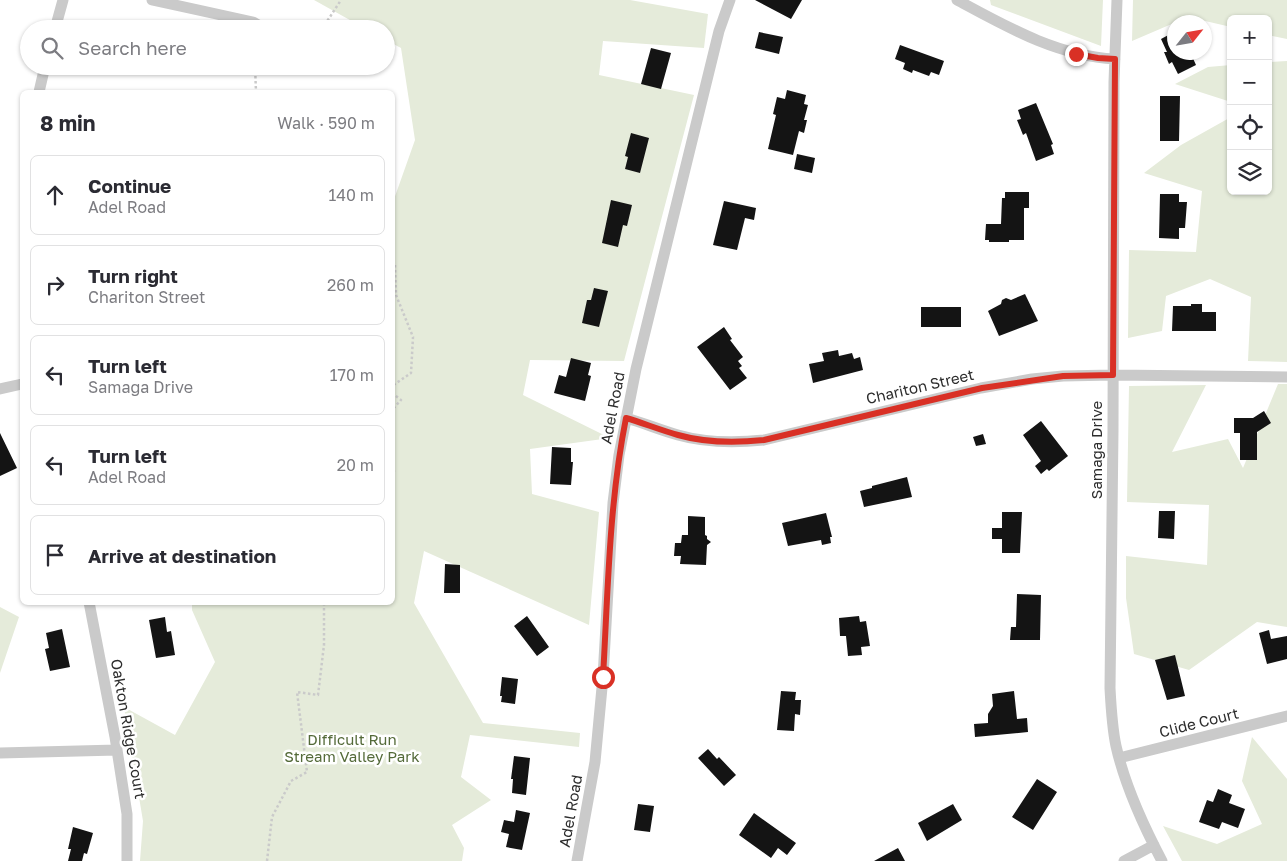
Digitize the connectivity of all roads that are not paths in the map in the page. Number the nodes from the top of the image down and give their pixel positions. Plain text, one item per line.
1 (64, 0) edge
2 (152, 0) edge
3 (730, 0) edge
4 (957, 0) edge
5 (1117, 0) edge
6 (58, 20) edge
7 (245, 20) edge
8 (1115, 59) junction
9 (43, 75) edge
10 (39, 90) edge
11 (1113, 375) junction
12 (1287, 377) edge
13 (20, 384) edge
14 (0, 389) edge
15 (626, 418) junction
16 (90, 605) edge
17 (1287, 716) edge
18 (117, 750) junction
19 (0, 753) edge
20 (1119, 758) junction
21 (1154, 845) junction
22 (127, 861) edge
23 (578, 861) edge
24 (1124, 861) edge
25 (1162, 861) edge

1 - 6 street
2 - 7 street
3 - 15 street, Adel Road
4 - 8 street
5 - 8 street, Samaga Drive
8 - 11 street, Samaga Drive
9 - 10 street
11 - 12 street, Chariton Street
11 - 15 street, Chariton Street
11 - 20 street, Samaga Drive
13 - 14 street
15 - 23 street, Adel Road
16 - 18 street, Oakton Ridge Court
17 - 20 street, Clide Court
18 - 19 street
18 - 22 street, Oakton Ridge Court
20 - 21 street, Samaga Drive
21 - 24 street
21 - 25 street, Samaga Drive

